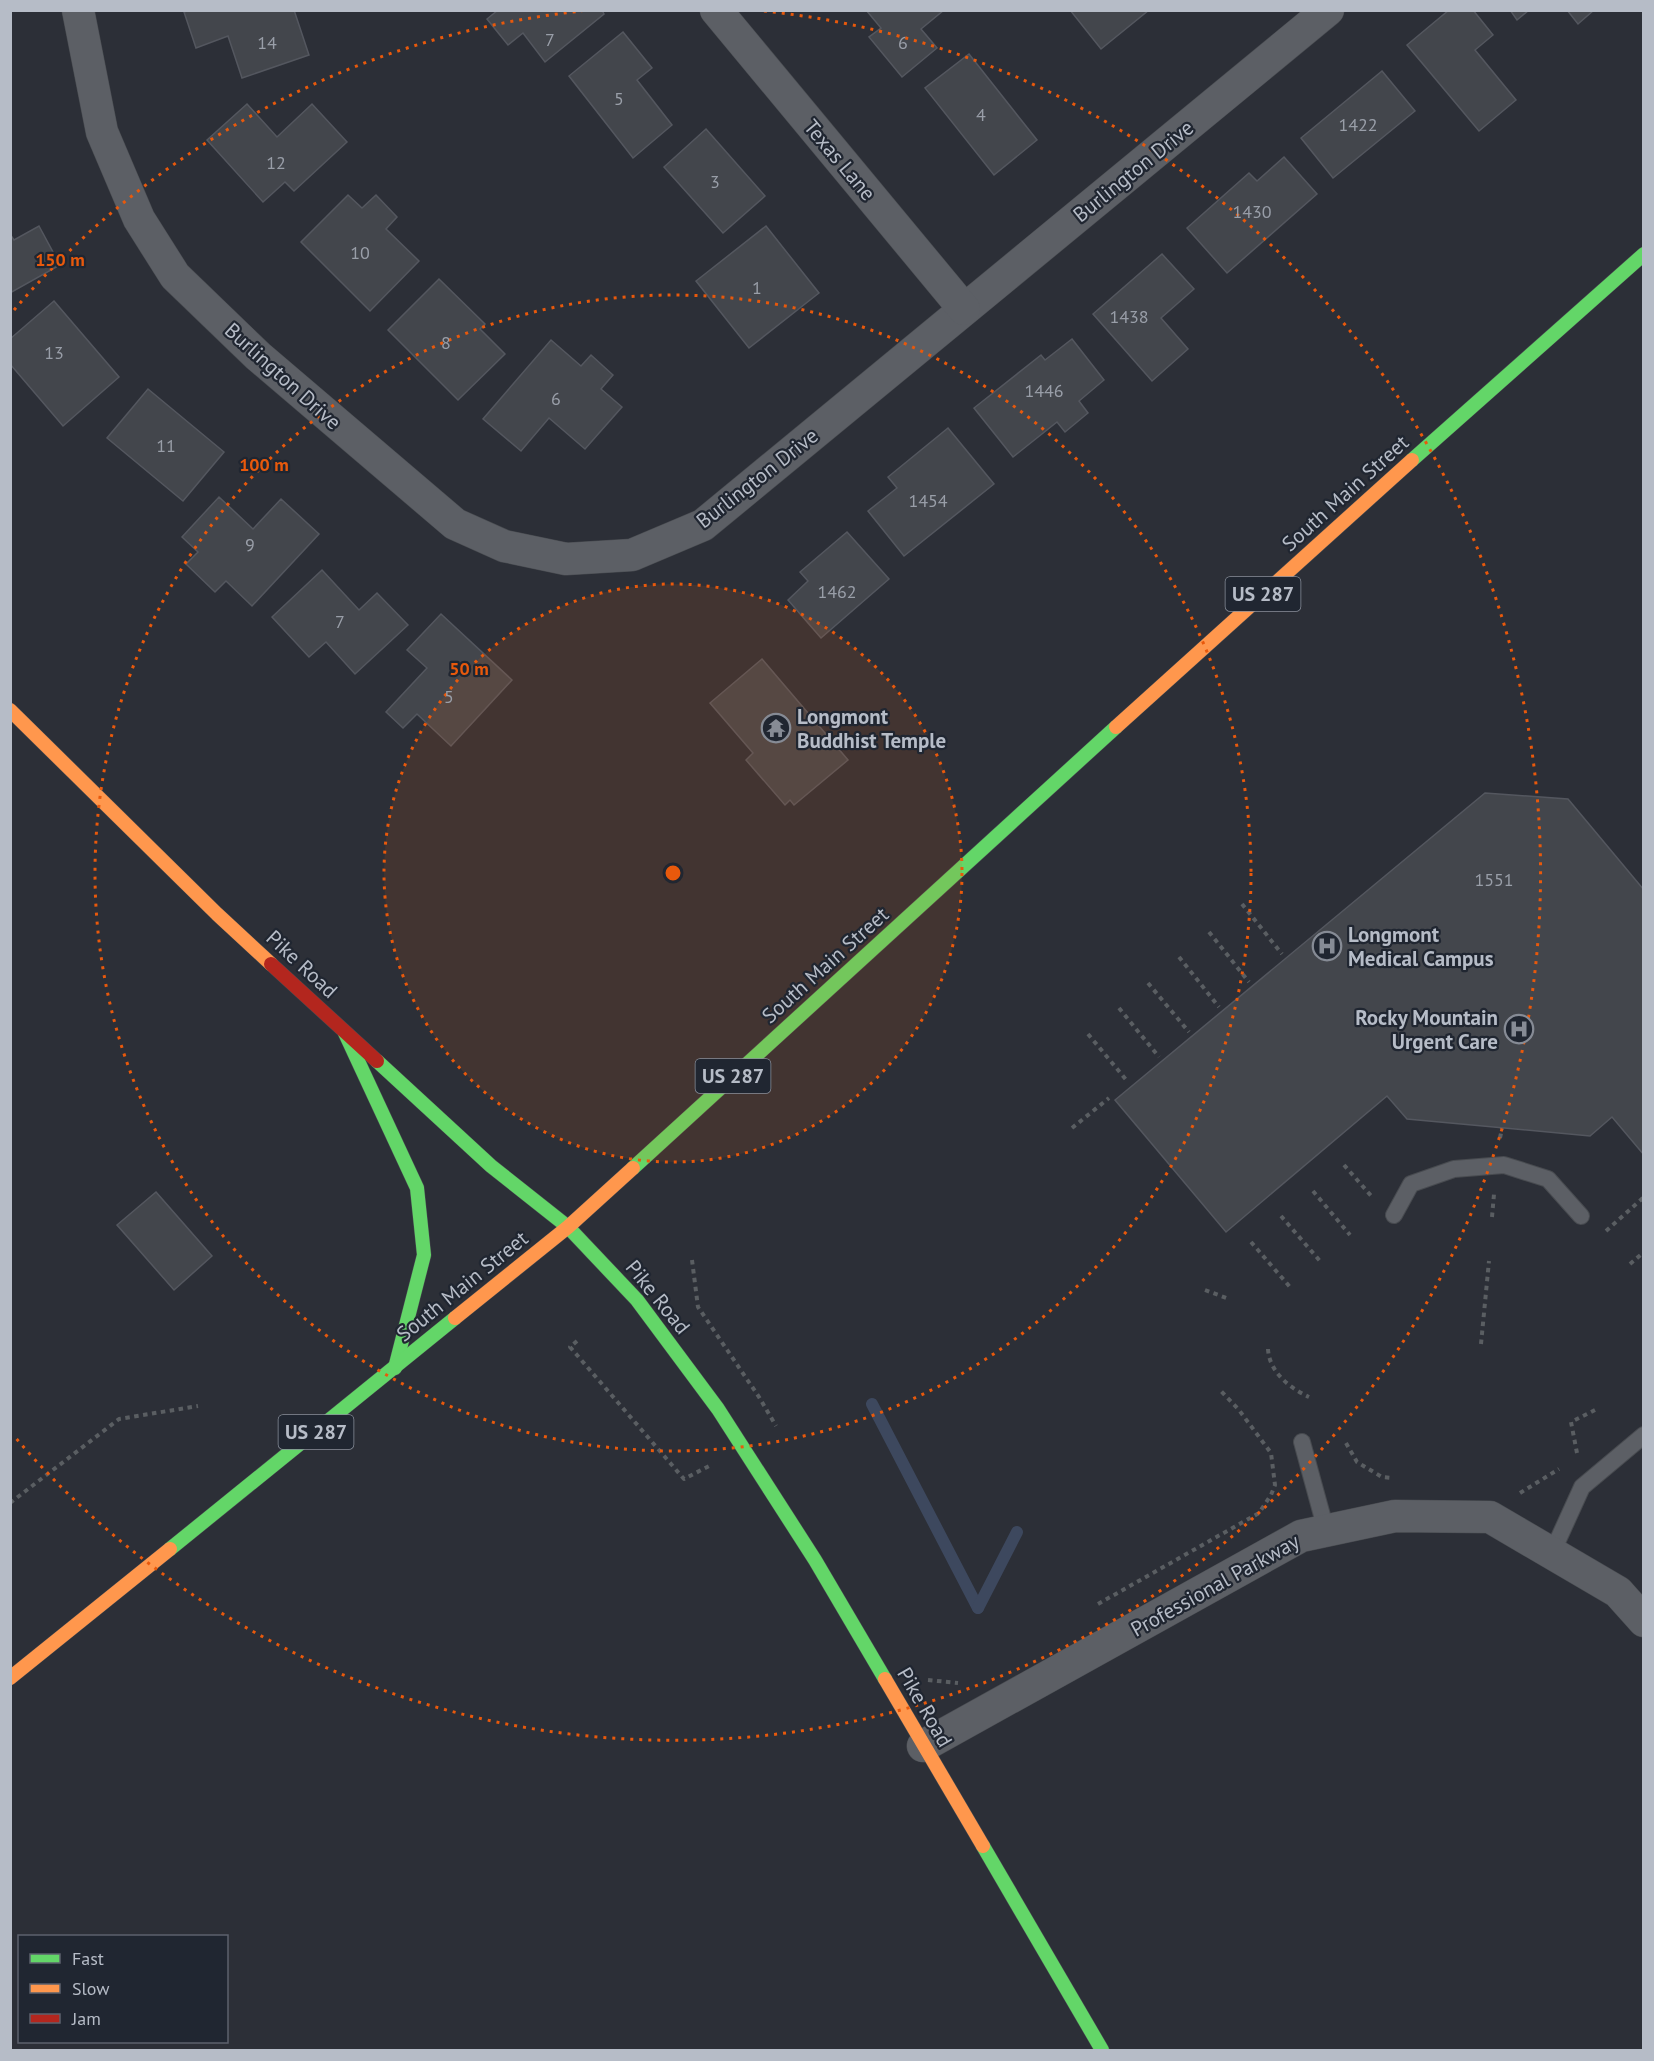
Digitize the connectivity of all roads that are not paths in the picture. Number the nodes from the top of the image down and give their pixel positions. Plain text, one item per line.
1 (78, 10) edge
2 (716, 10) edge
3 (1316, 14) edge
4 (1644, 254) edge
5 (964, 309) junction
6 (10, 710) edge
7 (345, 1033) junction
8 (1387, 1211) road end
9 (1581, 1216) dead end
10 (568, 1227) junction
11 (395, 1368) junction
12 (1644, 1435) edge
13 (1302, 1442) dead end
14 (1326, 1530) junction
15 (1552, 1553) junction
16 (1644, 1621) edge
17 (10, 1678) edge
18 (923, 1746) junction
19 (1102, 2050) edge

1 - 5 street, Burlington Drive
2 - 5 street, Texas Lane
3 - 5 street, Burlington Drive
4 - 10 main road, South Main Street / US 287
6 - 7 main road, Pike Road
7 - 10 main road, Pike Road
7 - 11 main road
8 - 9 lane
10 - 11 main road, South Main Street / US 287
10 - 18 main road, Pike Road
11 - 17 main road, South Main Street / US 287
12 - 15 lane
13 - 14 lane
14 - 15 street, Professional Parkway
14 - 18 street, Professional Parkway
15 - 16 street, Professional Parkway
18 - 19 main road, Pike Road

